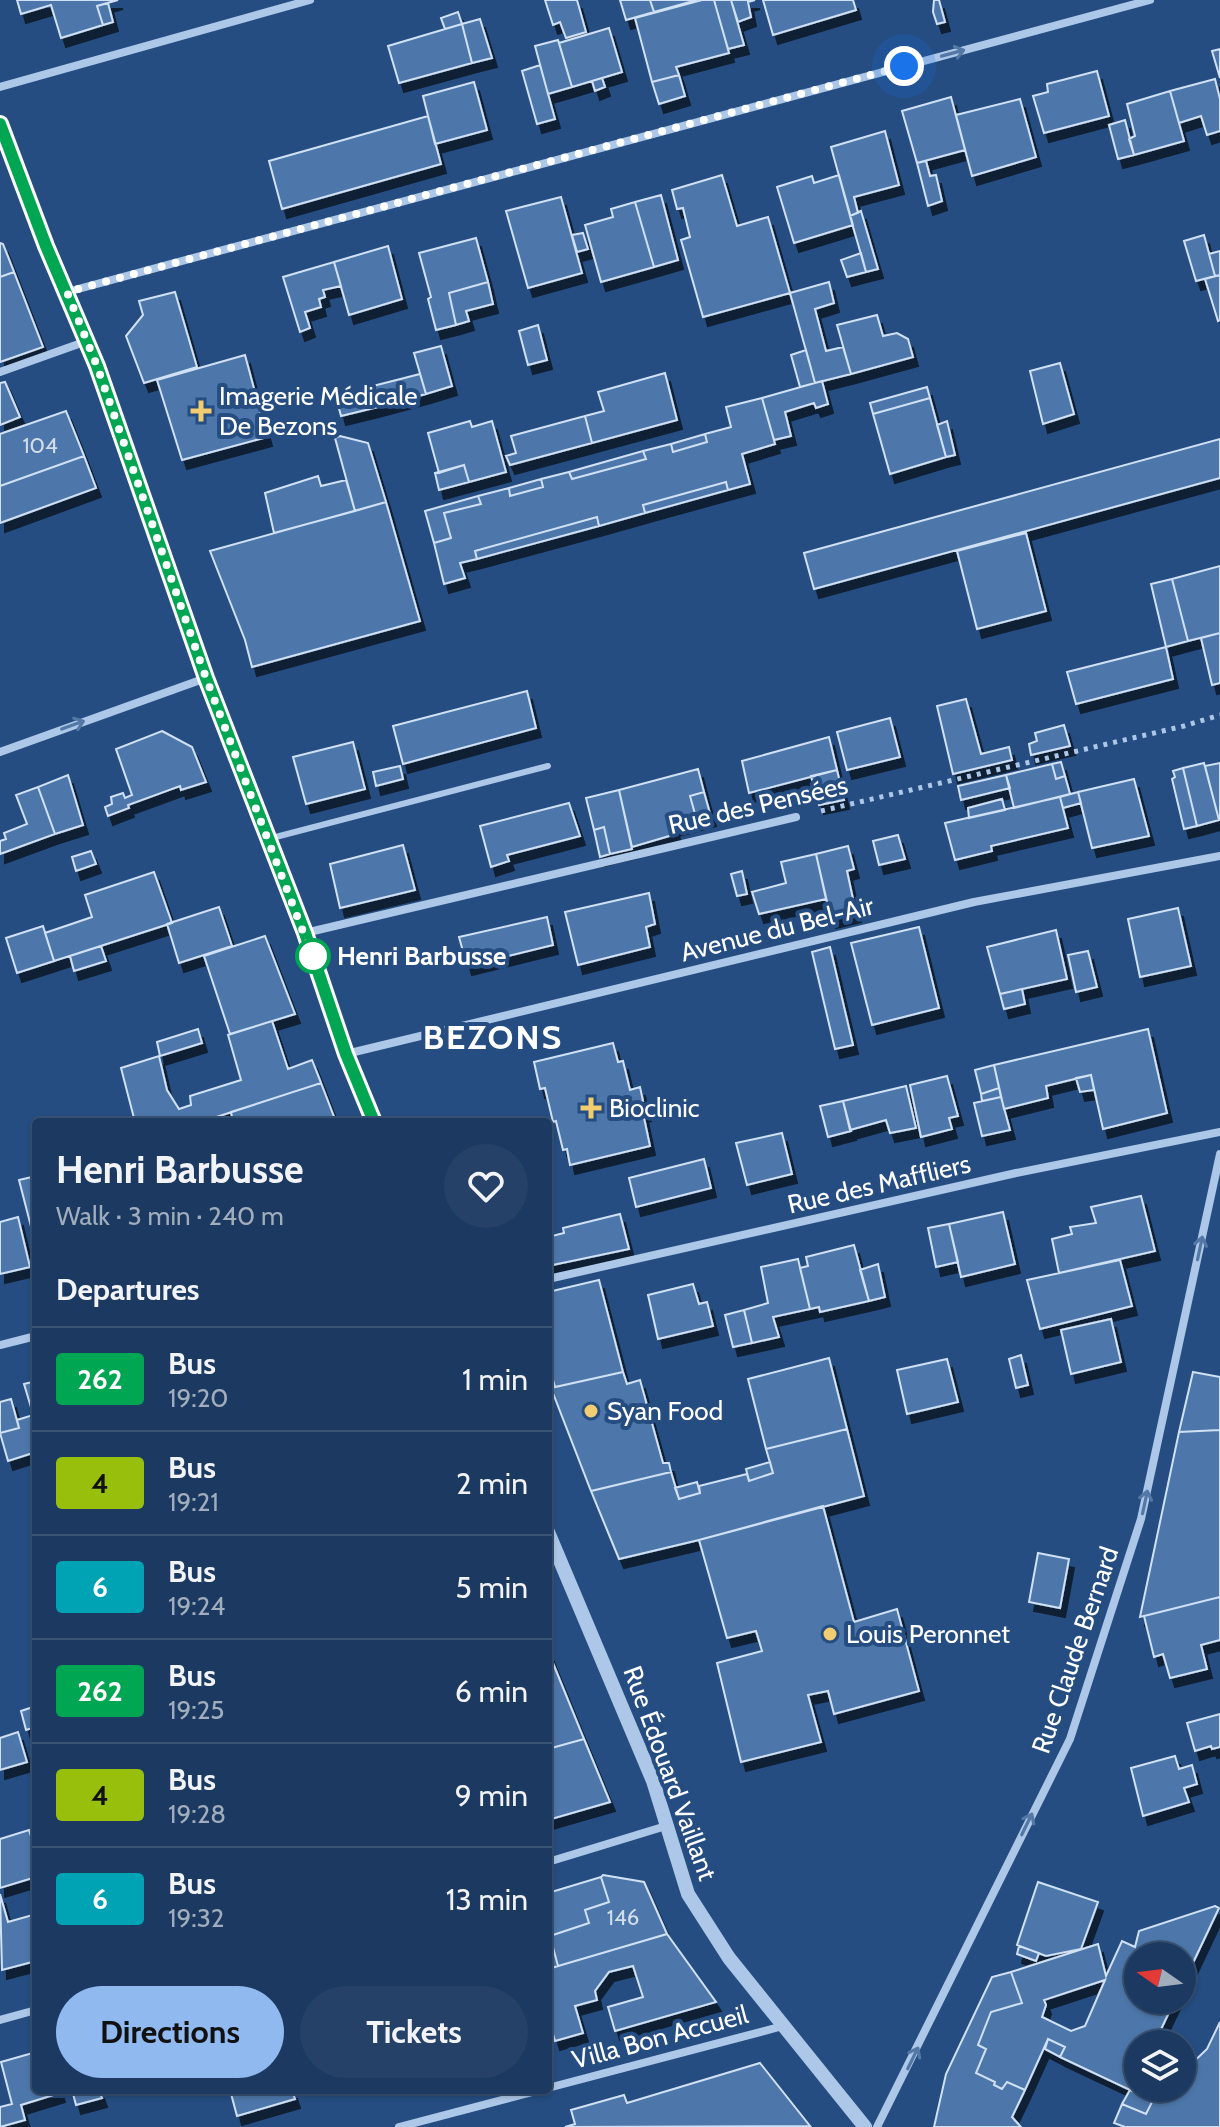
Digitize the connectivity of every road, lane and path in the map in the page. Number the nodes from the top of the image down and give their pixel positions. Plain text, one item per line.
1 (310, 0) edge
2 (1150, 0) edge
3 (0, 87) edge
4 (0, 124) edge
5 (67, 292) junction
6 (87, 341) junction
7 (0, 372) edge
8 (206, 678) junction
9 (1220, 715) edge
10 (0, 752) edge
11 (548, 766) dead end
12 (796, 817) joint
13 (268, 839) junction
14 (1220, 856) edge
15 (305, 933) junction
16 (346, 1054) junction
17 (372, 1118) edge
18 (1220, 1132) edge
19 (1220, 1154) edge
20 (552, 1278) edge
21 (32, 1337) edge
22 (0, 1345) edge
23 (552, 1544) edge
24 (666, 1826) junction
25 (552, 1861) edge
26 (32, 2011) edge
27 (0, 2020) edge
28 (783, 2026) junction
29 (552, 2087) edge
30 (525, 2094) edge
31 (399, 2127) edge
32 (865, 2127) edge
33 (877, 2127) edge

1 - 3 street
5 -> 2 street
4 - 5 street
5 - 6 street
6 - 7 street
6 - 8 street
10 -> 8 street
8 - 13 street
9 - 12 path, Rue des Pensées
11 - 13 lane
12 - 15 street, Rue des Pensées
13 - 15 street
14 - 16 street, Avenue du Bel-Air
15 - 16 street
16 - 17 street
18 - 20 street, Rue des Maffliers
33 -> 19 street, Rue Claude Bernard
21 - 22 street
23 - 24 street, Rue Édouard Vaillant
24 - 25 street
24 - 28 street, Rue Édouard Vaillant
26 - 27 street
28 - 29 street, Villa Bon Accueil
28 - 32 street, Rue Édouard Vaillant
30 - 31 street

